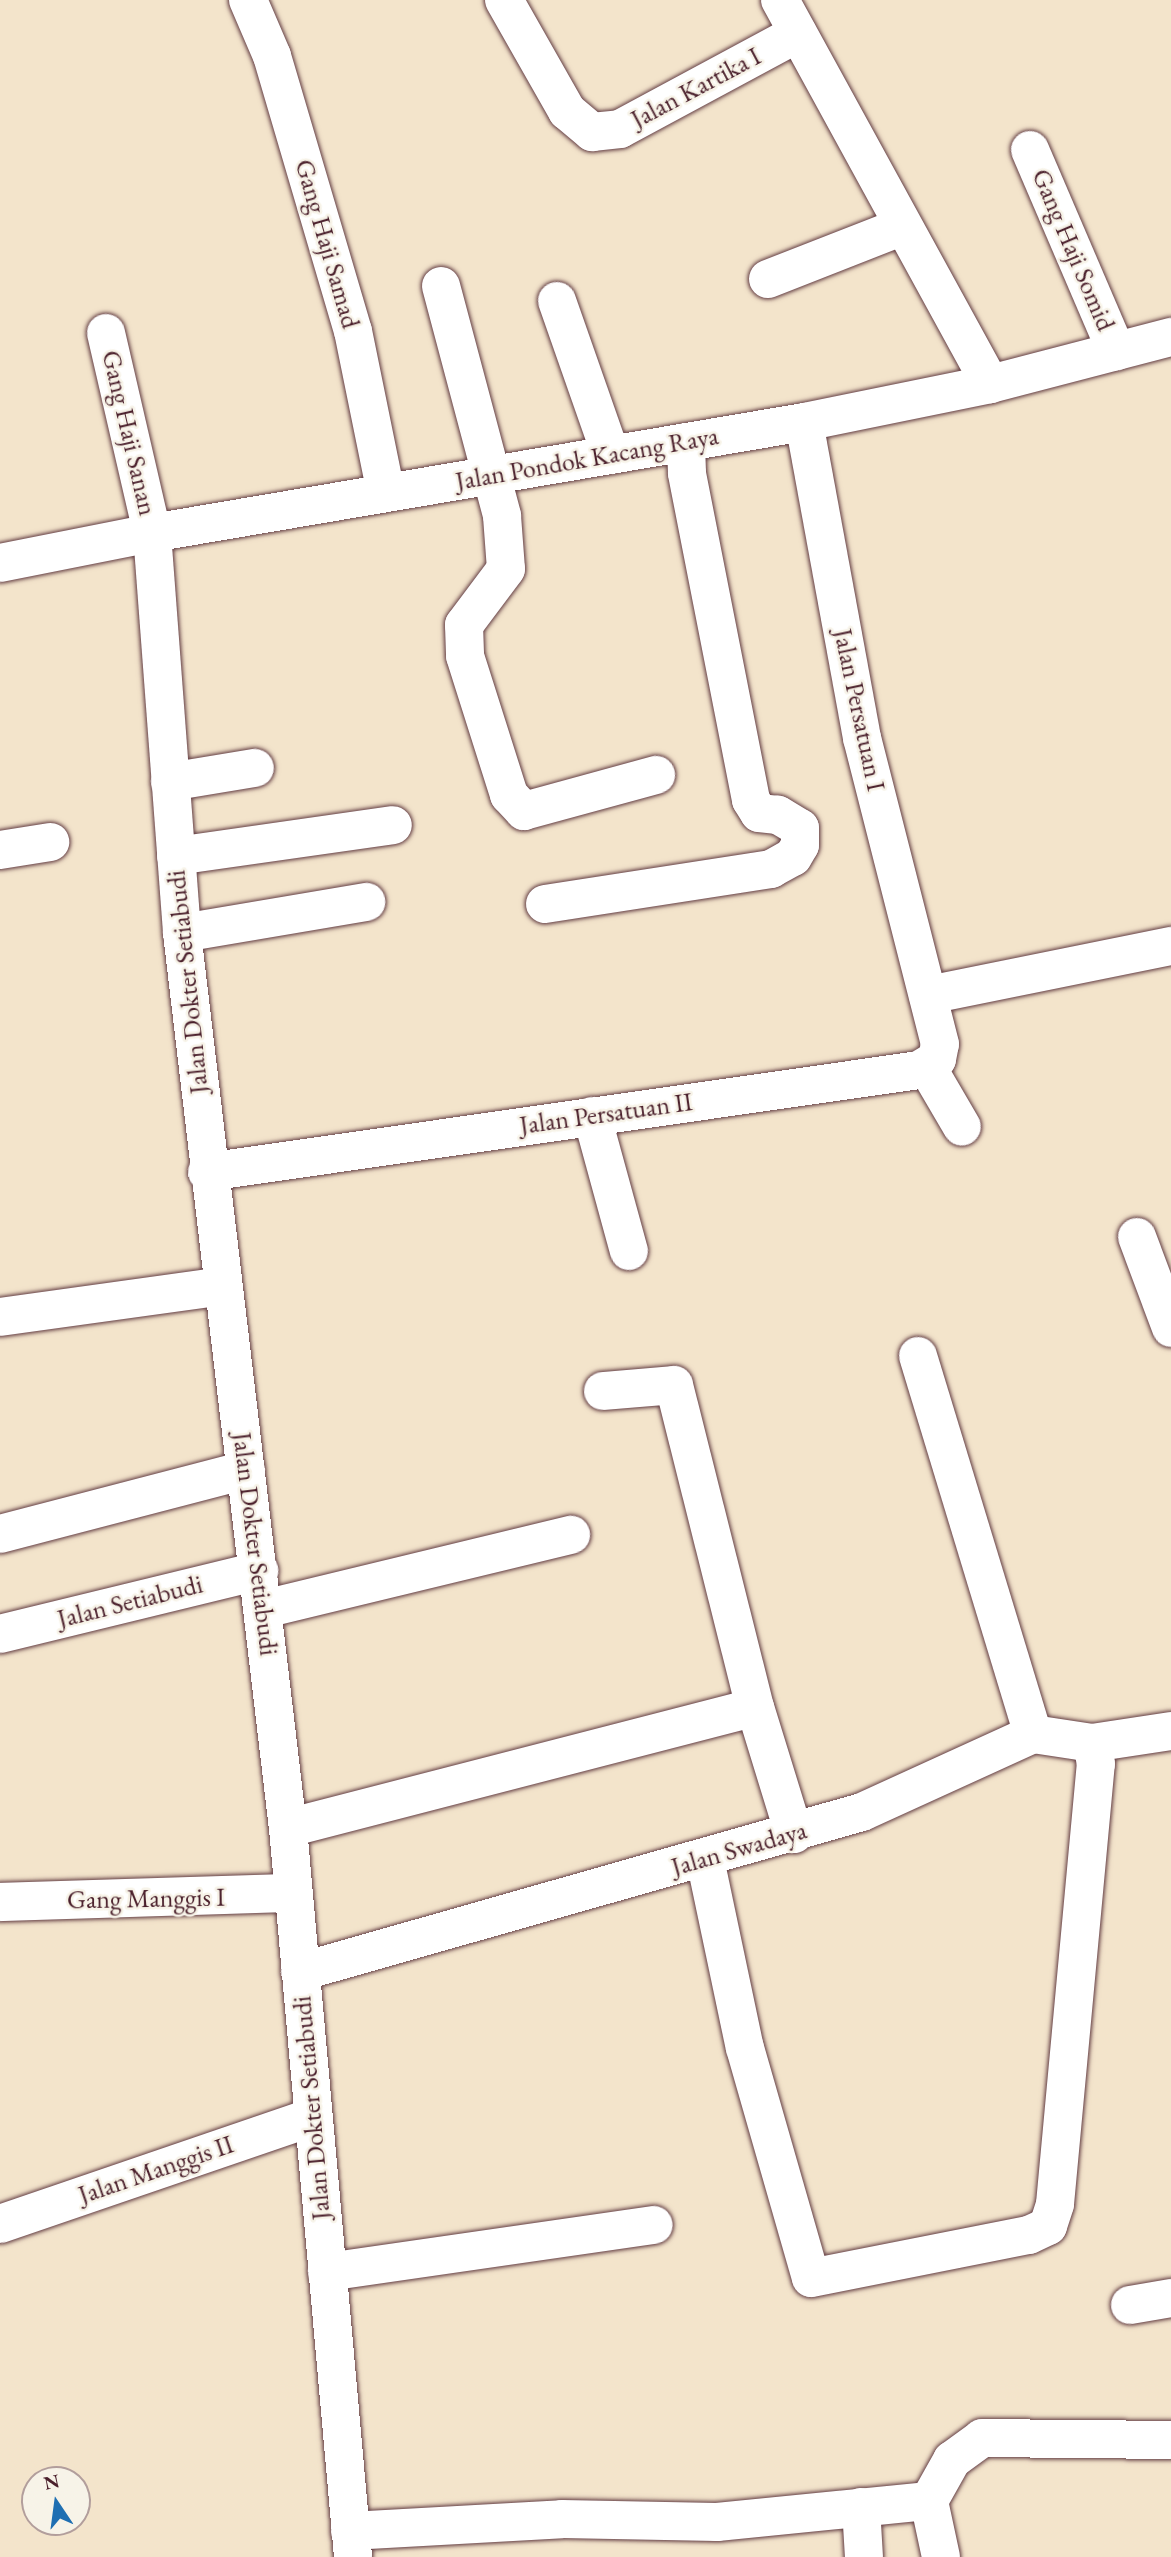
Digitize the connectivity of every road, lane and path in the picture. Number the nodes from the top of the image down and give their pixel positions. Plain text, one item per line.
1 (248, 0) edge
2 (504, 0) edge
3 (780, 0) edge
4 (797, 33) junction
5 (1030, 150) dead end
6 (901, 227) junction
7 (768, 279) dead end
8 (441, 286) dead end
9 (557, 301) dead end
10 (106, 333) dead end
11 (1171, 337) edge
12 (1116, 351) junction
13 (990, 384) junction
14 (804, 422) junction
15 (686, 442) junction
16 (611, 455) junction
17 (493, 475) junction
18 (386, 493) junction
19 (152, 533) junction
20 (0, 563) edge
21 (255, 768) dead end
22 (656, 775) dead end
23 (170, 782) junction
24 (393, 825) dead end
25 (50, 842) dead end
26 (0, 850) edge
27 (176, 856) junction
28 (366, 902) dead end
29 (545, 904) dead end
30 (182, 933) junction
31 (1171, 946) edge
32 (928, 995) junction
33 (928, 1067) junction
34 (592, 1116) junction
35 (962, 1126) dead end
36 (207, 1172) junction
37 (1137, 1237) dead end
38 (629, 1251) dead end
39 (222, 1286) junction
40 (0, 1317) edge
41 (1171, 1328) edge
42 (918, 1356) dead end
43 (603, 1391) dead end
44 (246, 1470) junction
45 (0, 1534) edge
46 (571, 1535) dead end
47 (259, 1571) junction
48 (264, 1609) junction
49 (0, 1634) edge
50 (755, 1707) junction
51 (1171, 1731) edge
52 (1033, 1734) junction
53 (1092, 1743) junction
54 (288, 1828) junction
55 (794, 1834) junction
56 (705, 1859) junction
57 (292, 1894) junction
58 (0, 1902) edge
59 (300, 1972) junction
60 (312, 2117) junction
61 (0, 2224) edge
62 (654, 2225) dead end
63 (327, 2272) junction
64 (1171, 2298) edge
65 (1130, 2305) dead end
66 (1171, 2440) edge
67 (929, 2501) junction
68 (861, 2507) junction
69 (351, 2544) edge
70 (864, 2557) edge
71 (941, 2557) edge

1 - 18 street, Gang Haji Samad
2 - 4 street, Jalan Kartika I
3 - 4 street
4 - 6 street
5 - 12 street, Gang Haji Somid
6 - 7 street
6 - 13 street
8 - 17 street
9 - 16 street
10 - 19 street, Gang Haji Sanan
11 - 12 street, Jalan Pondok Kacang Raya
12 - 13 street, Jalan Pondok Kacang Raya
13 - 14 street, Jalan Pondok Kacang Raya
14 - 15 street, Jalan Pondok Kacang Raya
14 - 32 street, Jalan Persatuan I
15 - 16 street, Jalan Pondok Kacang Raya
15 - 29 street
16 - 17 street, Jalan Pondok Kacang Raya
17 - 18 street, Jalan Pondok Kacang Raya
17 - 22 street
18 - 19 street, Jalan Pondok Kacang Raya
19 - 20 street, Jalan Pondok Kacang Raya
19 - 23 street, Jalan Dokter Setiabudi
21 - 23 street
23 - 27 street, Jalan Dokter Setiabudi
24 - 27 street
25 - 26 street
27 - 30 street, Jalan Dokter Setiabudi
28 - 30 street
30 - 36 street, Jalan Dokter Setiabudi
31 - 32 street
32 - 33 street
33 - 34 street, Jalan Persatuan II
33 - 35 street
34 - 36 street, Jalan Persatuan II
34 - 38 street
36 - 39 street, Jalan Dokter Setiabudi
37 - 41 street
39 - 40 street
39 - 44 street, Jalan Dokter Setiabudi
42 - 52 street
43 - 50 street
44 - 45 street
44 - 47 street, Jalan Dokter Setiabudi
46 - 48 street
47 - 48 street, Jalan Dokter Setiabudi
47 - 49 street, Jalan Setiabudi
48 - 54 street, Jalan Dokter Setiabudi
50 - 54 street
50 - 55 street
51 - 53 street
52 - 53 street
52 - 55 street, Jalan Swadaya
53 - 56 street
54 - 57 street, Jalan Dokter Setiabudi
55 - 56 street, Jalan Swadaya
56 - 59 street, Jalan Swadaya
57 - 58 street, Gang Manggis I
57 - 59 street, Jalan Dokter Setiabudi
59 - 60 street, Jalan Dokter Setiabudi
60 - 61 street, Jalan Manggis II
60 - 63 street, Jalan Dokter Setiabudi
62 - 63 street
63 - 69 street, Jalan Dokter Setiabudi
64 - 65 street
66 - 67 street
67 - 68 street
67 - 71 street
68 - 69 street
68 - 70 street

